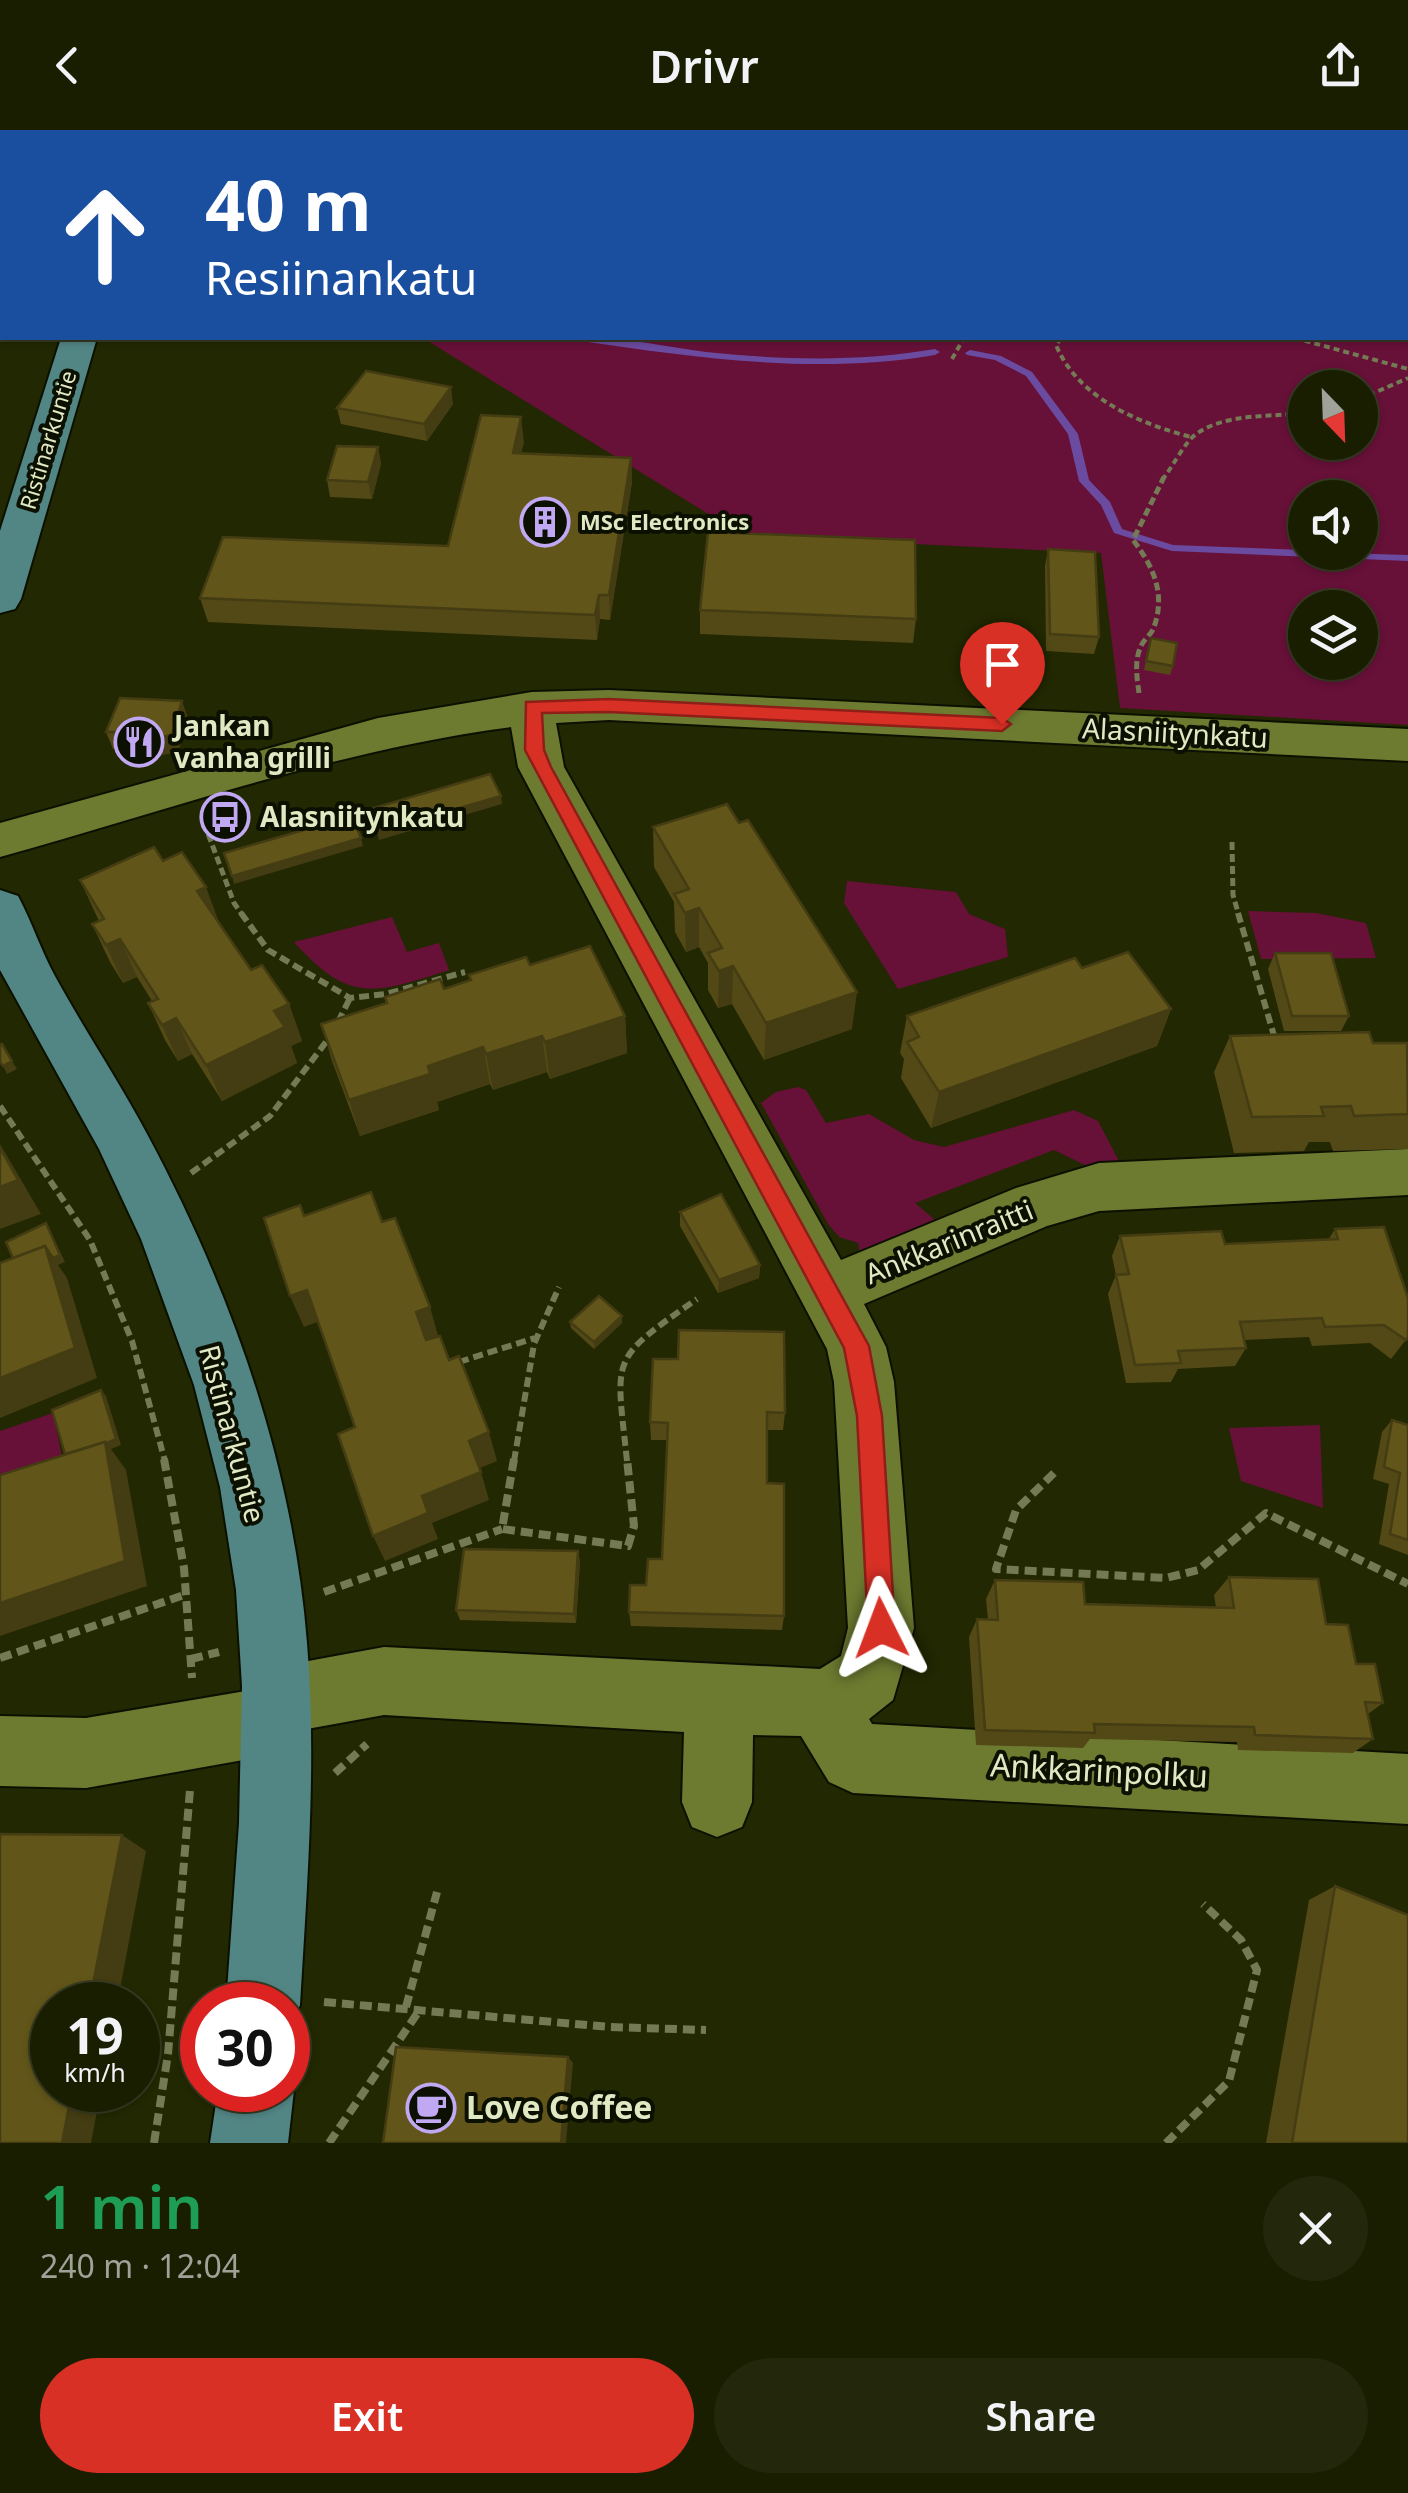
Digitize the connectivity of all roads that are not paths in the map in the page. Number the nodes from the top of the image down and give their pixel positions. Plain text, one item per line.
1 (79, 340) edge
2 (0, 599) edge
3 (532, 706) junction
4 (1408, 745) edge
5 (0, 840) edge
6 (0, 910) edge
7 (1408, 1172) edge
8 (828, 1292) junction
9 (719, 1700) junction
10 (820, 1703) junction
11 (276, 1735) junction
12 (0, 1751) edge
13 (1408, 1789) edge
14 (717, 1802) dead end
15 (289, 1982) edge
16 (253, 2112) edge
17 (249, 2143) edge

1 - 2 main road, Ristinarkuntie
3 - 4 street, Alasniitynkatu
3 - 5 street, Alasniitynkatu
3 - 8 street
6 - 11 main road, Ristinarkuntie
7 - 8 street, Ankkarinraitti
8 - 10 street, Ankkarinraitti
9 - 10 street, Ankkarinraitti
9 - 11 street, Ankkarinraitti
9 - 14 street
10 - 13 street, Ankkarinpolku
11 - 12 street, Ankkarinraitti
11 - 15 main road, Ristinarkuntie
16 - 17 main road

